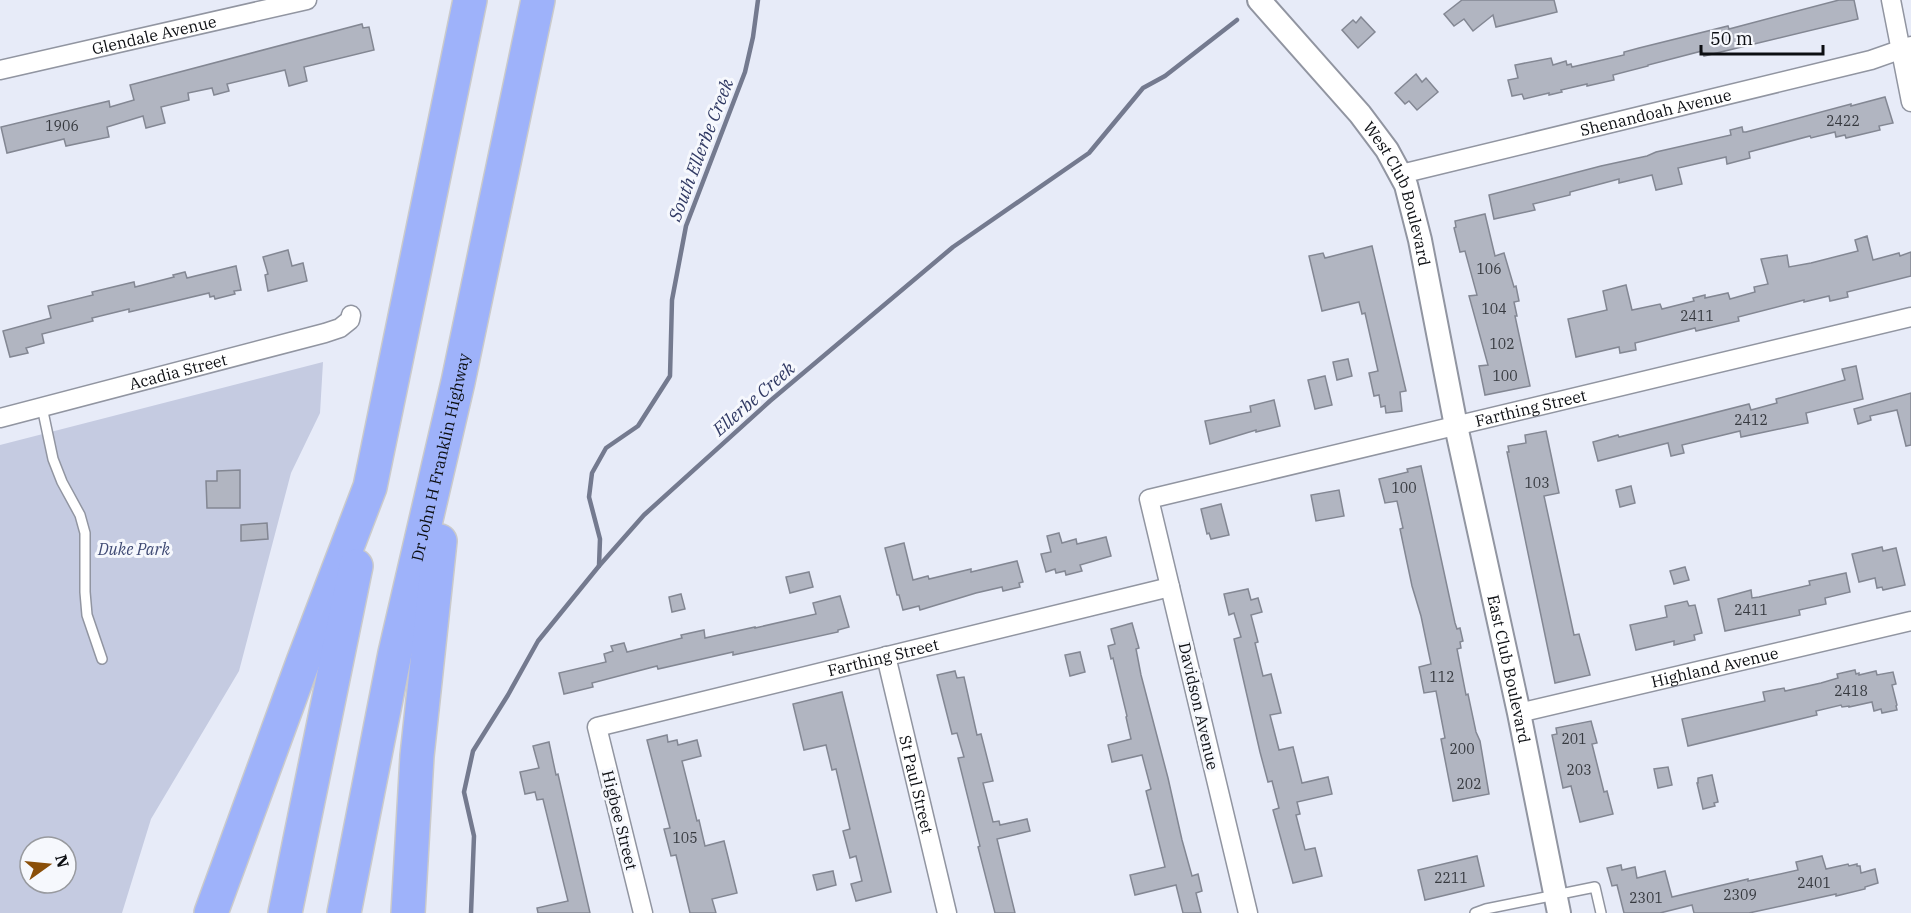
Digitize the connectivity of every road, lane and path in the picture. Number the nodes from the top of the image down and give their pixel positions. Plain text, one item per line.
1 (307, 0) edge
2 (470, 0) edge
3 (538, 0) edge
4 (1891, 0) edge
5 (1263, 1) edge
6 (1906, 48) edge
7 (0, 70) edge
8 (1911, 102) edge
9 (1401, 174) junction
10 (351, 315) dead end
11 (1911, 316) edge
12 (458, 382) junction
13 (42, 407) junction
14 (0, 418) edge
15 (1456, 426) junction
16 (370, 487) junction
17 (1149, 499) joint
18 (1170, 587) junction
19 (1911, 621) edge
20 (886, 656) junction
21 (102, 659) dead end
22 (1518, 713) junction
23 (597, 727) joint
24 (1557, 904) edge
25 (1510, 908) edge
26 (211, 913) edge
27 (285, 913) edge
28 (344, 913) edge
29 (408, 913) edge
30 (643, 913) edge
31 (947, 913) edge
32 (1248, 913) edge
33 (1475, 913) edge
34 (1602, 913) edge

1 - 7 street, Glendale Avenue
2 - 16 highway
3 - 12 highway, Dr John H Franklin Highway
4 - 6 street
5 - 9 street, West Club Boulevard
6 - 8 street
6 - 9 street, Shenandoah Avenue
9 - 15 street, West Club Boulevard
10 - 13 street, Acadia Street
11 - 15 street, Farthing Street
12 - 28 highway, Dr John H Franklin Highway
12 - 29 highway
13 - 14 street, Acadia Street
13 - 21 lane
15 - 17 street, Farthing Street
15 - 22 street, East Club Boulevard
16 - 26 highway
16 - 27 highway
17 - 18 street, Davidson Avenue
18 - 20 street, Farthing Street
18 - 32 street, Davidson Avenue
19 - 22 street, Highland Avenue
20 - 23 street, Farthing Street
20 - 31 street, St Paul Street
22 - 24 street, East Club Boulevard
23 - 30 street, Higbee Street
24 - 25 lane
24 - 34 lane
25 - 33 lane

